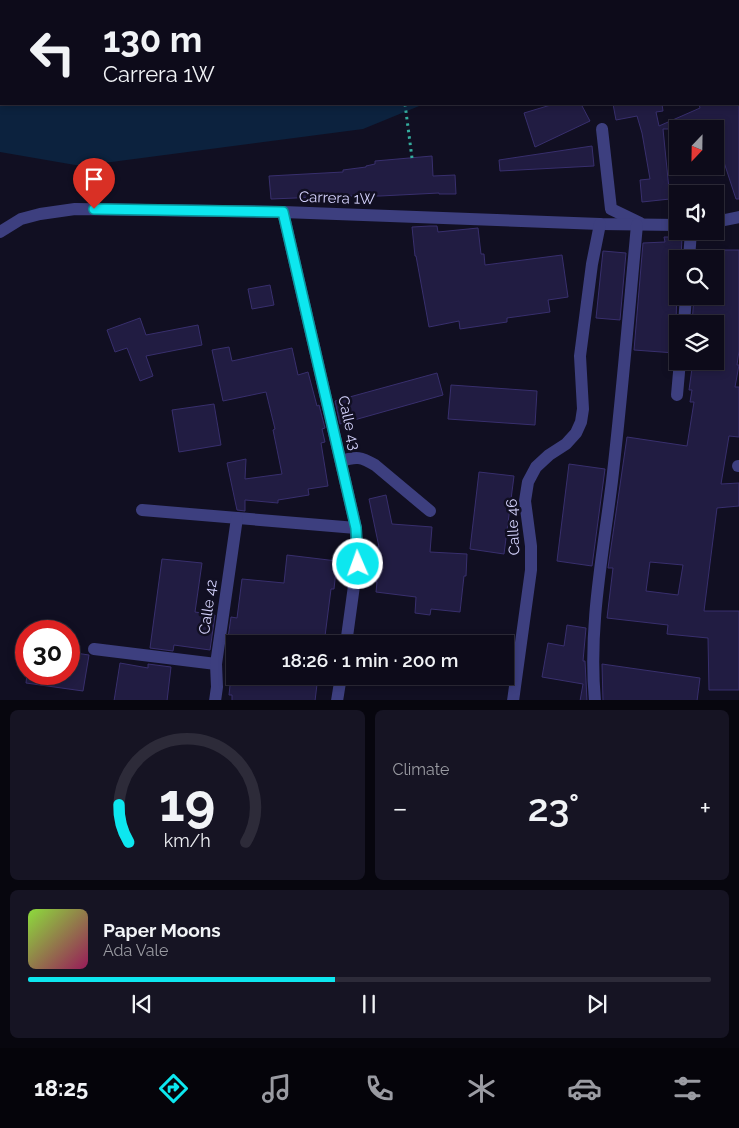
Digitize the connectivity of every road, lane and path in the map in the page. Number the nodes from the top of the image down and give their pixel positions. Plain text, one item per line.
1 (405, 105) edge
2 (602, 129) dead end
3 (412, 158) dead end
4 (283, 212) junction
5 (739, 217) edge
6 (724, 220) edge
7 (600, 224) junction
8 (640, 224) junction
9 (669, 225) edge
10 (0, 232) edge
11 (679, 370) edge
12 (677, 395) dead end
13 (341, 460) junction
14 (142, 510) dead end
15 (430, 511) dead end
16 (237, 518) junction
17 (356, 528) junction
18 (347, 635) edge
19 (94, 650) dead end
20 (216, 664) junction
21 (340, 685) edge
22 (215, 700) edge
23 (337, 700) edge
24 (513, 700) edge
25 (595, 700) edge

1 - 3 path
2 - 8 street
4 - 7 street, Carrera 1W
4 - 10 street, Carrera 1W
4 - 13 street, Calle 43
5 - 6 street
7 - 8 street, Carrera 1W
7 - 24 street, Calle 46
8 - 9 street, Carrera 1W
8 - 25 street
11 - 12 street
13 - 15 street
13 - 17 street, Calle 43
14 - 16 street
16 - 17 street
16 - 20 street, Calle 42
17 - 18 street, Calle 43
19 - 20 street
20 - 22 street, Calle 42
21 - 23 street

